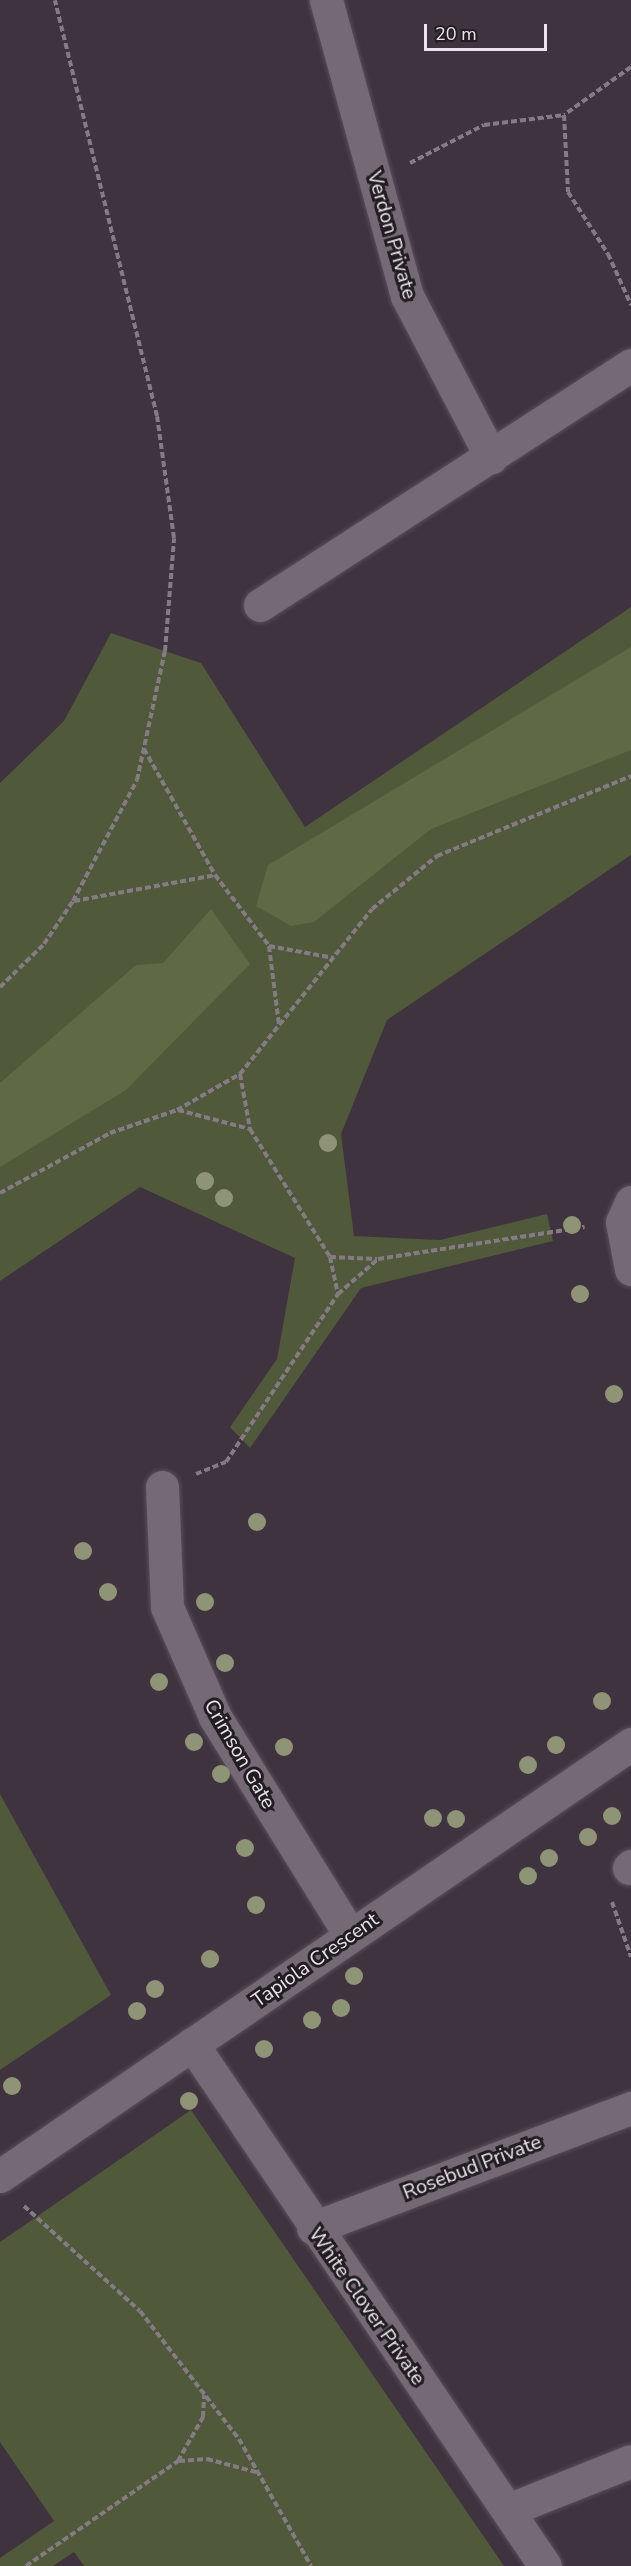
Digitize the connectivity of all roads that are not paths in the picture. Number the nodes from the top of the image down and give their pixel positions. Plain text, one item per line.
1 (326, 0) edge
2 (631, 365) edge
3 (491, 457) junction
4 (260, 605) dead end
5 (626, 1212) edge
6 (631, 1269) edge
7 (162, 1486) road end
8 (631, 1744) edge
9 (350, 1935) junction
10 (192, 2044) junction
11 (631, 2108) edge
12 (2, 2175) edge
13 (313, 2228) junction
14 (631, 2461) edge
15 (508, 2510) junction
16 (545, 2566) edge

1 - 3 street, Verdon Private
2 - 3 street
3 - 4 street
5 - 6 street
7 - 9 street, Crimson Gate
8 - 9 street, Tapiola Crescent
9 - 10 street, Tapiola Crescent
10 - 12 street, Tapiola Crescent
10 - 13 street, White Clover Private
11 - 13 street, Rosebud Private
13 - 15 street, White Clover Private
14 - 15 street
15 - 16 street, White Clover Private

